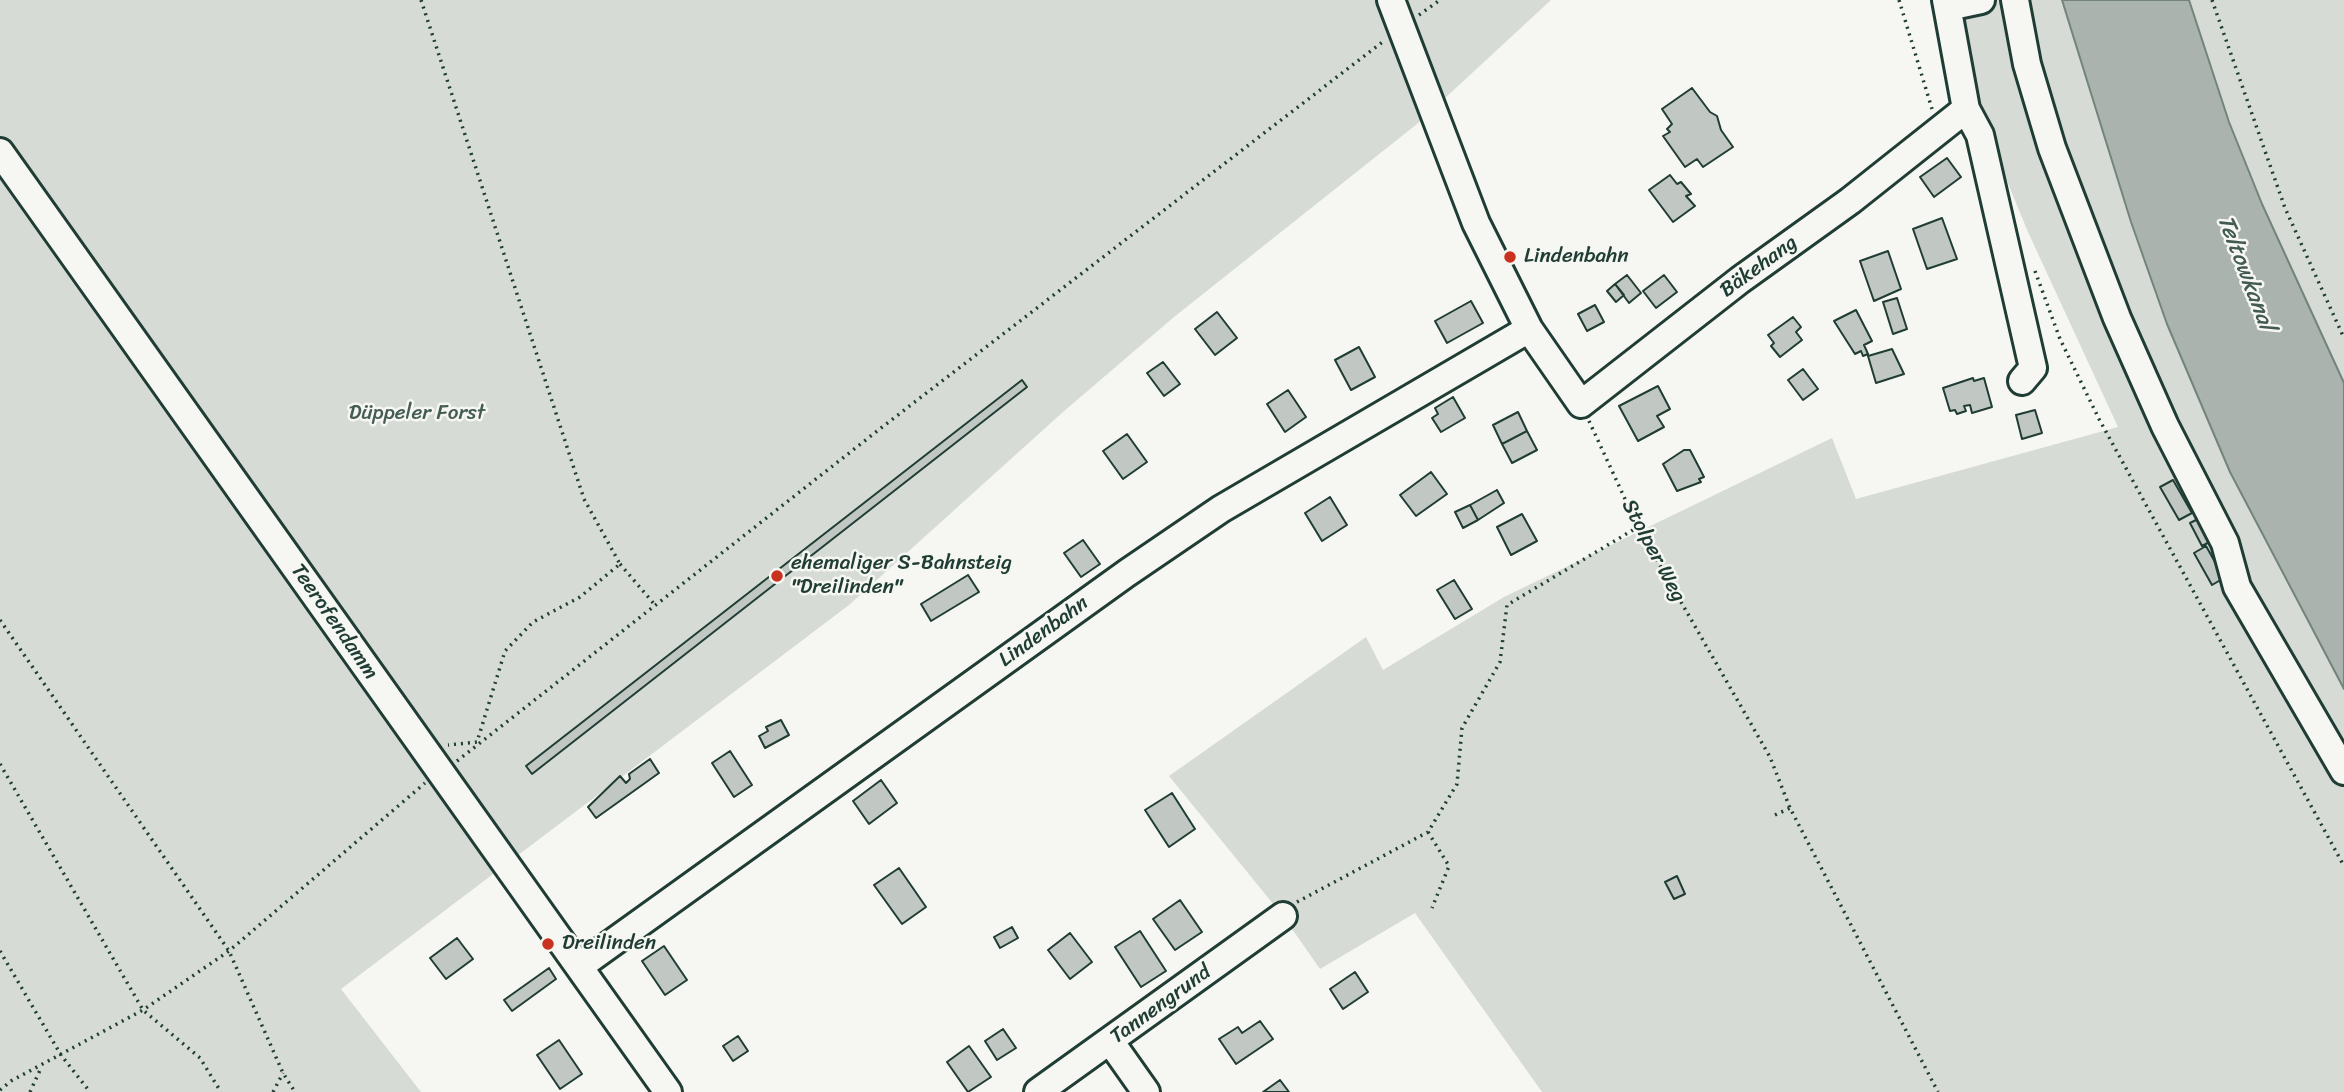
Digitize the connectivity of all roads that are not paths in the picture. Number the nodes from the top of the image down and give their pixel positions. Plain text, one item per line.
1 (1391, 0) edge
2 (1981, 0) edge
3 (2015, 0) edge
4 (1947, 4) edge
5 (1966, 109) junction
6 (0, 152) edge
7 (1529, 329) junction
8 (2022, 381) dead end
9 (2344, 771) edge
10 (1283, 916) road end
11 (580, 967) junction
12 (1110, 1041) junction
13 (668, 1092) edge
14 (1038, 1092) edge
15 (1146, 1092) edge

1 - 7 street
2 - 4 street
3 - 9 street
4 - 5 street
5 - 7 street, Bäkehang
5 - 8 street
6 - 11 street, Teerofendamm
7 - 11 street, Lindenbahn
10 - 12 street, Tannengrund
11 - 13 street, Teerofendamm
12 - 14 street, Tannengrund
12 - 15 street

